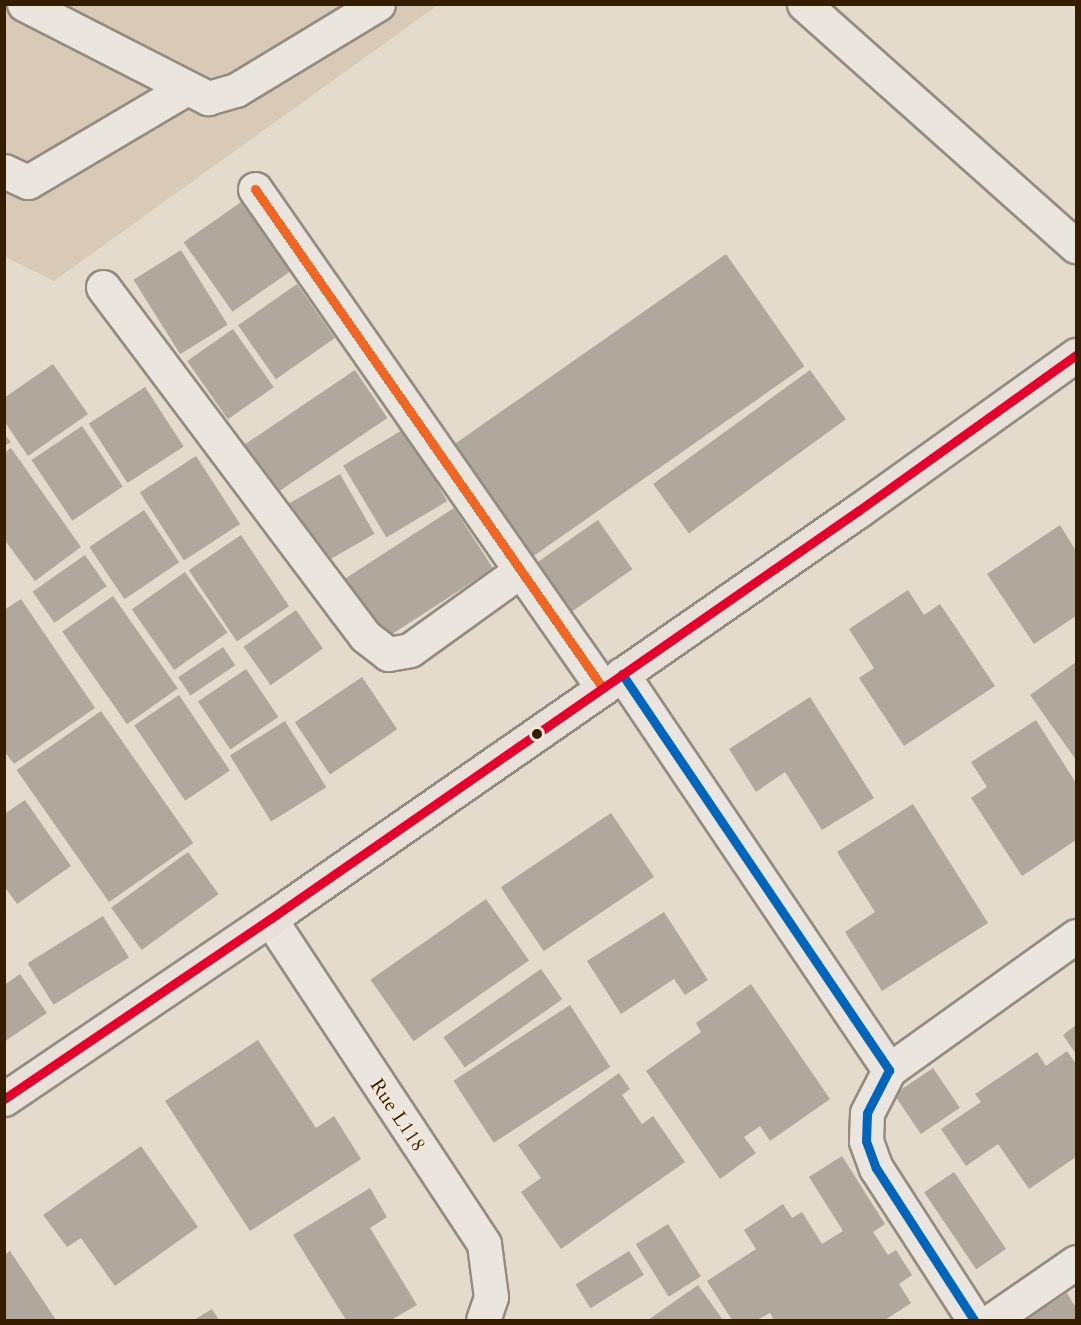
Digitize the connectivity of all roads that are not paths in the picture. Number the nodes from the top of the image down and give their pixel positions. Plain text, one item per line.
1 (24, 4) edge
2 (378, 4) edge
3 (804, 4) edge
4 (187, 88) junction
5 (4, 171) edge
6 (255, 189) dead end
7 (1077, 246) edge
8 (103, 287) dead end
9 (1077, 355) edge
10 (520, 571) junction
11 (612, 681) junction
12 (270, 919) junction
13 (1077, 936) edge
14 (889, 1070) junction
15 (4, 1098) edge
16 (1077, 1262) edge
17 (483, 1320) edge
18 (974, 1320) edge
19 (992, 1320) edge

1 - 4 street
2 - 4 street
3 - 7 street
4 - 5 street
6 - 10 street
8 - 10 street
9 - 11 main road
10 - 11 street
11 - 12 main road
11 - 14 street
12 - 15 main road
12 - 17 street, Rue L118
13 - 14 street
14 - 18 street
16 - 19 street

